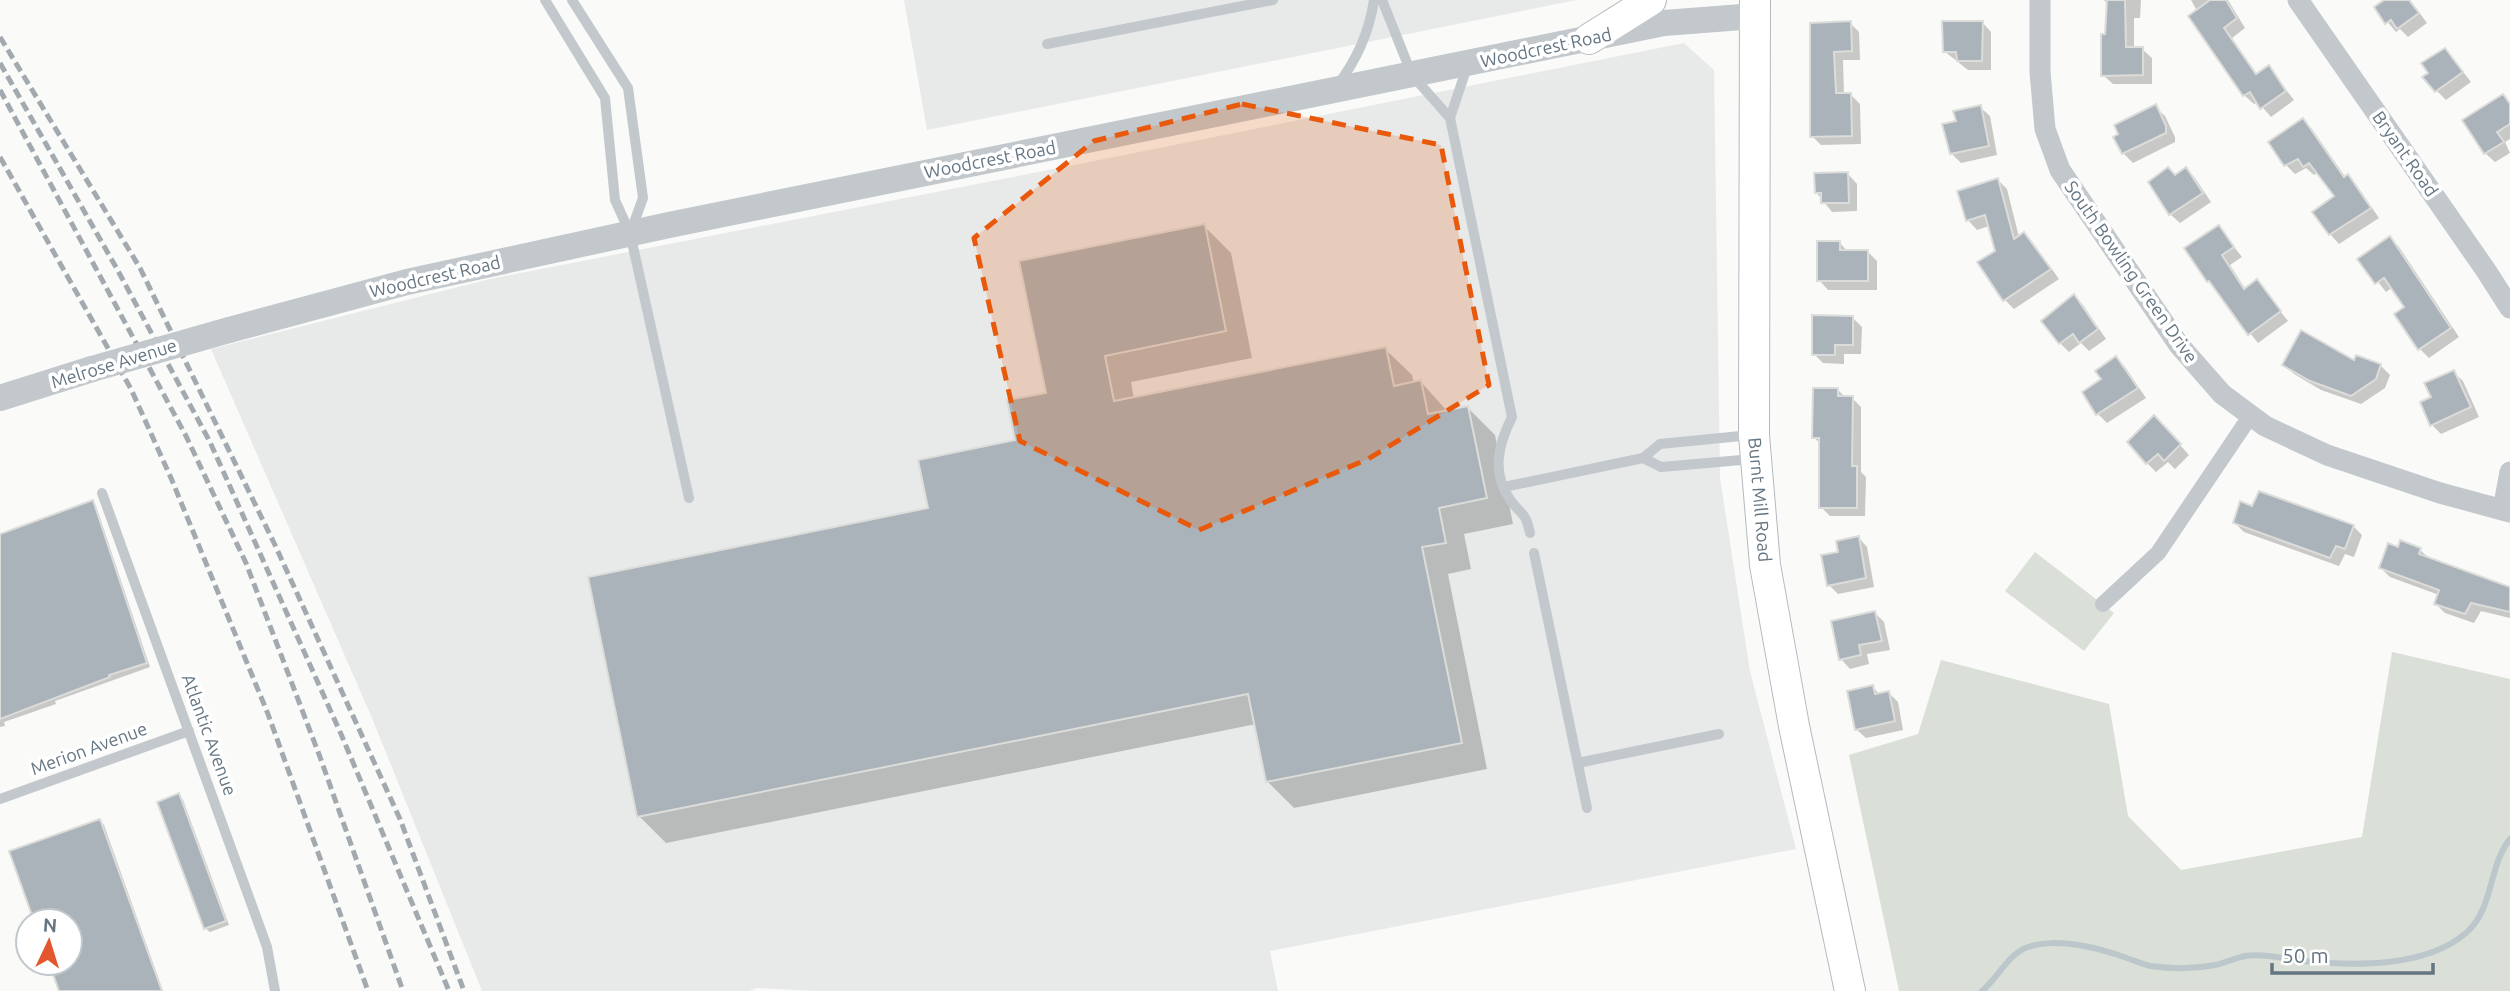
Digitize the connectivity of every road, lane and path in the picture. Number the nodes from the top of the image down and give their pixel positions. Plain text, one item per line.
1 (545, 0) edge
2 (572, 0) edge
3 (1273, 0) edge
4 (1374, 0) edge
5 (1382, 0) edge
6 (1651, 0) edge
7 (2040, 0) edge
8 (2298, 0) edge
9 (1755, 8) edge
10 (1589, 38) junction
11 (1047, 44) dead end
12 (1468, 64) junction
13 (1412, 75) junction
14 (1333, 91) junction
15 (1450, 118) junction
16 (630, 233) junction
17 (2510, 308) edge
18 (229, 330) joint
19 (0, 398) edge
20 (2251, 415) junction
21 (1754, 447) junction
22 (1643, 458) junction
23 (2510, 472) edge
24 (1504, 487) junction
25 (102, 493) dead end
26 (689, 498) dead end
27 (2507, 511) edge
28 (1530, 533) dead end
29 (1534, 553) dead end
30 (2104, 604) dead end
31 (189, 731) junction
32 (1719, 734) dead end
33 (1578, 763) junction
34 (0, 799) edge
35 (1587, 808) dead end
36 (275, 991) edge
37 (1850, 991) edge

1 - 16 lane
2 - 16 lane
3 - 11 lane
4 - 14 lane
5 - 13 lane
6 - 10 main road
7 - 20 street, South Bowling Green Drive
8 - 17 street, Bryant Road
9 - 10 street, Woodcrest Road
9 - 21 main road, Burnt Mill Road
10 - 12 street, Woodcrest Road
12 - 13 street, Woodcrest Road
12 - 15 lane
13 - 14 street, Woodcrest Road
13 - 15 lane
14 - 16 street, Woodcrest Road
15 - 24 lane
16 - 18 street, Woodcrest Road
16 - 26 lane
18 - 19 street, Melrose Avenue, bridge
20 - 27 street, South Bowling Green Drive
20 - 30 street
21 - 22 lane
21 - 22 lane
21 - 37 main road, Burnt Mill Road
22 - 24 lane
23 - 27 street
24 - 28 lane
25 - 31 lane, Atlantic Avenue
29 - 33 lane
31 - 34 lane, Merion Avenue
31 - 36 lane, Atlantic Avenue
32 - 33 lane
33 - 35 lane

